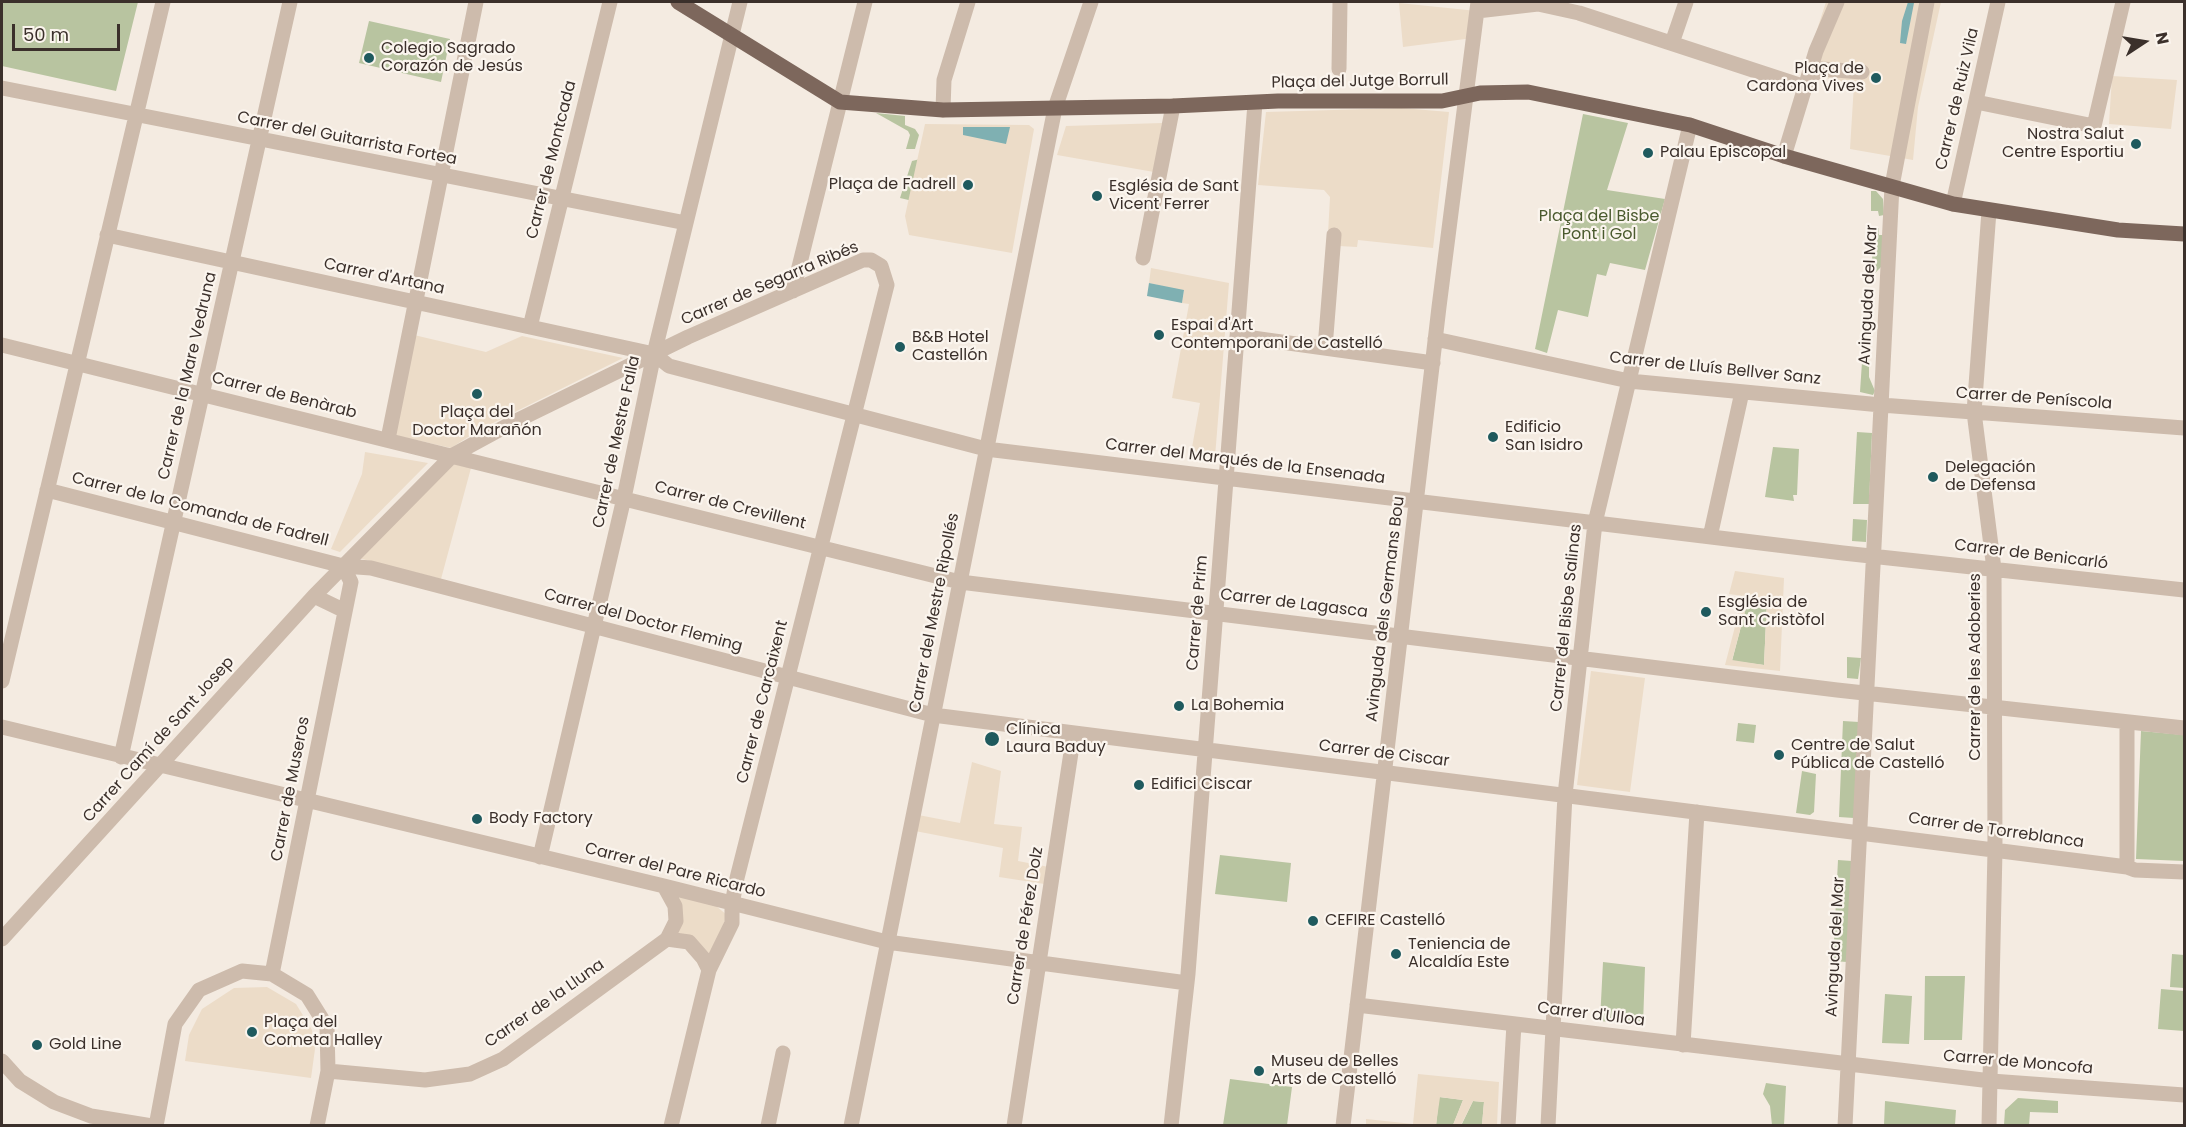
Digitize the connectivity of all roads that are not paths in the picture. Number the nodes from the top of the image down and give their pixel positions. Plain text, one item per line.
1 (163, 2) edge
2 (290, 2) edge
3 (476, 2) edge
4 (610, 2) edge
5 (678, 2) edge
6 (740, 2) edge
7 (865, 2) edge
8 (968, 2) edge
9 (1091, 2) edge
10 (1340, 2) edge
11 (1686, 2) edge
12 (1837, 2) edge
13 (1927, 2) edge
14 (1998, 2) edge
15 (2123, 2) edge
16 (1478, 6) edge
17 (1580, 7) edge
18 (732, 35) junction
19 (1672, 43) junction
20 (1339, 69) dead end
21 (1862, 72) dead end
22 (1806, 82) junction
23 (2, 88) edge
24 (1465, 97) junction
25 (840, 102) junction
26 (1976, 102) junction
27 (1255, 103) junction
28 (1173, 106) junction
29 (1054, 108) junction
30 (943, 110) junction
31 (135, 116) junction
32 (1690, 125) junction
33 (259, 140) junction
34 (1784, 156) junction
35 (441, 175) junction
36 (1892, 186) junction
37 (561, 198) junction
38 (1953, 204) junction
39 (1989, 211) junction
40 (686, 223) junction
41 (2184, 234) edge
42 (107, 235) junction
43 (1334, 235) dead end
44 (1143, 258) dead end
45 (232, 262) junction
46 (887, 285) joint
47 (793, 291) junction
48 (415, 302) junction
49 (530, 327) junction
50 (1238, 336) junction
51 (1435, 339) junction
52 (2, 345) edge
53 (1325, 348) junction
54 (654, 354) junction
55 (1433, 363) junction
56 (77, 364) junction
57 (1629, 381) junction
58 (1742, 392) junction
59 (202, 394) junction
60 (1881, 405) junction
61 (1974, 412) junction
62 (854, 414) junction
63 (2184, 428) edge
64 (387, 440) junction
65 (986, 449) junction
66 (453, 456) junction
67 (1227, 478) junction
68 (47, 490) junction
69 (624, 498) junction
70 (1418, 501) junction
71 (174, 522) junction
72 (1595, 523) junction
73 (1710, 537) junction
74 (820, 547) junction
75 (1874, 555) junction
76 (343, 566) junction
77 (1994, 568) junction
78 (960, 582) junction
79 (2184, 590) edge
80 (314, 596) junction
81 (345, 610) junction
82 (1216, 612) junction
83 (594, 626) junction
84 (1400, 635) junction
85 (1581, 658) junction
86 (787, 679) junction
87 (2, 681) edge
88 (1867, 693) junction
89 (1994, 707) junction
90 (933, 715) junction
91 (2127, 722) junction
92 (2, 728) edge
93 (2184, 728) edge
94 (1074, 733) junction
95 (1205, 749) junction
96 (121, 757) junction
97 (159, 766) junction
98 (1384, 772) junction
99 (1565, 795) junction
100 (307, 802) junction
101 (1697, 812) junction
102 (1860, 832) junction
103 (1995, 850) junction
104 (540, 857) junction
105 (2127, 867) junction
106 (2184, 872) edge
107 (664, 886) junction
108 (732, 904) junction
109 (2, 939) edge
110 (668, 939) junction
111 (887, 942) junction
112 (1038, 964) junction
113 (709, 970) junction
114 (272, 974) junction
115 (1187, 983) junction
116 (1357, 1005) junction
117 (1514, 1024) junction
118 (1553, 1029) junction
119 (1683, 1045) junction
120 (783, 1053) dead end
121 (2, 1061) edge
122 (1848, 1065) junction
123 (328, 1071) junction
124 (1992, 1081) junction
125 (2184, 1095) edge
126 (154, 1125) edge
127 (316, 1125) edge
128 (671, 1125) edge
129 (768, 1125) edge
130 (851, 1125) edge
131 (1014, 1125) edge
132 (1171, 1125) edge
133 (1343, 1125) edge
134 (1508, 1125) edge
135 (1548, 1125) edge
136 (1845, 1125) edge
137 (1989, 1125) edge

1 - 31 street
2 - 33 street, Carrer de la Mare Vedruna
3 - 35 street
4 - 37 street, Carrer de Montcada
5 - 18 main road
6 - 18 street, Carrer de Mestre Falla
7 - 25 street
8 - 30 street
9 - 29 street, Carrer del Mestre Ripollés
10 - 20 street
11 - 19 street
12 - 22 street
13 - 36 street
14 - 26 street, Carrer de Ruiz Vila
15 - 26 street
16 - 17 street
16 - 24 street, Avinguda dels Germans Bou
17 - 19 street
18 - 25 main road
18 - 40 street, Carrer de Mestre Falla
19 - 22 street
21 - 22 street
22 - 34 street
23 - 31 street, Carrer del Guitarrista Fortea
24 - 27 main road, Plaça del Jutge Borrull
24 - 32 main road, Plaça del Jutge Borrull
24 - 51 street, Avinguda dels Germans Bou
25 - 30 main road
25 - 47 street
26 - 38 street, Carrer de Ruiz Vila
27 - 28 main road, Plaça del Jutge Borrull
27 - 50 street, Carrer de Prim
28 - 29 main road, Plaça del Jutge Borrull
28 - 44 street
29 - 30 main road
29 - 65 street, Carrer del Mestre Ripollés
31 - 33 street, Carrer del Guitarrista Fortea
31 - 42 street
32 - 34 main road, Plaça del Jutge Borrull
32 - 57 street, Carrer del Bisbe Salinas
33 - 35 street, Carrer del Guitarrista Fortea
33 - 45 street, Carrer de la Mare Vedruna
34 - 36 main road, Plaça del Jutge Borrull
35 - 37 street, Carrer del Guitarrista Fortea
35 - 48 street
36 - 38 main road, Plaça del Jutge Borrull
36 - 60 street, Avinguda del Mar
37 - 40 street, Carrer del Guitarrista Fortea
37 - 49 street, Carrer de Montcada
38 - 39 main road, Plaça del Jutge Borrull
39 - 41 main road, Plaça del Jutge Borrull
39 - 61 street, Carrer de les Adoberies
40 - 54 street, Carrer de Mestre Falla
42 - 45 street, Carrer d'Artana
42 - 56 street
43 - 53 street
45 - 48 street, Carrer d'Artana
45 - 59 street, Carrer de la Mare Vedruna
46 - 47 street, Carrer de Segarra Ribés
46 - 62 street, Carrer de Carcaixent
47 - 54 street, Carrer de Segarra Ribés
48 - 49 street, Carrer d'Artana
48 - 64 street
49 - 54 street, Carrer d'Artana
50 - 53 street
50 - 67 street, Carrer de Prim
51 - 55 street, Avinguda dels Germans Bou
51 - 57 street, Carrer de Lluís Bellver Sanz
52 - 56 street, Carrer de Benàrab
53 - 55 street
54 - 62 street, Carrer del Marqués de la Ensenada
54 - 66 street, Carrer de Segarra Ribés
54 - 69 street, Carrer de Mestre Falla
55 - 70 street, Avinguda dels Germans Bou
56 - 59 street, Carrer de Benàrab
56 - 68 street
57 - 58 street, Carrer de Lluís Bellver Sanz
57 - 72 street, Carrer del Bisbe Salinas
58 - 60 street, Carrer de Lluís Bellver Sanz
58 - 73 street
59 - 64 street, Carrer de Benàrab
59 - 71 street, Carrer de la Mare Vedruna
60 - 61 street, Carrer de Peníscola
60 - 75 street, Avinguda del Mar
61 - 63 street, Carrer de Peníscola
61 - 77 street, Carrer de les Adoberies
62 - 65 street, Carrer del Marqués de la Ensenada
62 - 74 street, Carrer de Carcaixent
64 - 66 street, Carrer de Benàrab
65 - 67 street, Carrer del Marqués de la Ensenada
65 - 78 street, Carrer del Mestre Ripollés
66 - 69 street, Carrer de Crevillent
66 - 76 street
67 - 70 street, Carrer del Marqués de la Ensenada
67 - 82 street, Carrer de Prim
68 - 71 street, Carrer de la Comanda de Fadrell
68 - 87 street
69 - 74 street, Carrer de Crevillent
69 - 83 street, Carrer de Mestre Falla
70 - 72 street, Carrer del Marqués de la Ensenada
70 - 84 street, Avinguda dels Germans Bou
71 - 76 street, Carrer de la Comanda de Fadrell
71 - 96 street, Carrer de la Mare Vedruna
72 - 73 street, Carrer del Marqués de la Ensenada
72 - 85 street, Carrer del Bisbe Salinas
73 - 75 street, Carrer del Marqués de la Ensenada
74 - 78 street, Carrer de Crevillent
74 - 86 street, Carrer de Carcaixent
75 - 77 street, Carrer de Benicarló
75 - 88 street, Avinguda del Mar
76 - 80 street, Carrer Camí de Sant Josep
76 - 81 street, Carrer de Museros
76 - 83 street, Carrer del Doctor Fleming
77 - 79 street, Carrer de Benicarló
77 - 89 street, Carrer de les Adoberies
78 - 82 street, Carrer de Lagasca
78 - 90 street, Carrer del Mestre Ripollés
80 - 81 street
80 - 97 street, Carrer Camí de Sant Josep
81 - 100 street, Carrer de Museros
82 - 84 street, Carrer de Lagasca
82 - 95 street, Carrer de Prim
83 - 86 street, Carrer del Doctor Fleming
83 - 104 street, Carrer de Mestre Falla
84 - 85 street, Carrer de Lagasca
84 - 98 street, Avinguda dels Germans Bou
85 - 88 street, Carrer de Lagasca
85 - 99 street, Carrer del Bisbe Salinas
86 - 90 street, Carrer del Doctor Fleming
86 - 108 street, Carrer de Carcaixent
88 - 89 street
88 - 102 street, Avinguda del Mar
89 - 91 street
89 - 103 street, Carrer de les Adoberies
90 - 94 street, Carrer de Ciscar
90 - 111 street, Carrer del Mestre Ripollés
91 - 93 street
91 - 105 street
92 - 96 street, Carrer del Pare Ricardo
94 - 95 street, Carrer de Ciscar
94 - 112 street, Carrer de Pérez Dolz
95 - 98 street, Carrer de Ciscar
95 - 115 street, Carrer de Prim
96 - 97 street, Carrer del Pare Ricardo
97 - 100 street, Carrer del Pare Ricardo
97 - 109 street, Carrer Camí de Sant Josep
98 - 99 street, Carrer de Ciscar
98 - 116 street, Avinguda dels Germans Bou
99 - 101 street, Carrer de Ciscar
99 - 118 street, Carrer del Bisbe Salinas
100 - 104 street, Carrer del Pare Ricardo
100 - 114 street, Carrer de Museros
101 - 102 street, Carrer de Ciscar
101 - 119 street
102 - 103 street, Carrer de Torreblanca
102 - 122 street, Avinguda del Mar
103 - 105 street, Carrer de Torreblanca
103 - 124 street, Carrer de les Adoberies
104 - 107 street, Carrer del Pare Ricardo
105 - 106 street, Carrer de Torreblanca
107 - 108 street, Carrer del Pare Ricardo
107 - 110 street
108 - 111 street, Carrer del Pare Ricardo
108 - 113 street, Carrer de Carcaixent
110 - 113 street
110 - 123 street, Carrer de la Lluna
111 - 112 street, Carrer del Pare Ricardo
111 - 130 street, Carrer del Mestre Ripollés
112 - 115 street, Carrer del Pare Ricardo
112 - 131 street, Carrer de Pérez Dolz
113 - 128 street, Carrer de Carcaixent
114 - 123 street
114 - 126 street
115 - 132 street, Carrer de Prim
116 - 117 street, Carrer d'Ulloa
116 - 133 street, Avinguda dels Germans Bou
117 - 118 street, Carrer d'Ulloa
117 - 134 street
118 - 119 street, Carrer d'Ulloa
118 - 135 street, Carrer del Bisbe Salinas
119 - 122 street, Carrer d'Ulloa
120 - 129 street
121 - 126 street
122 - 124 street, Carrer de Moncofa
122 - 136 street, Avinguda del Mar
123 - 127 street
124 - 125 street, Carrer de Moncofa
124 - 137 street, Carrer de les Adoberies

